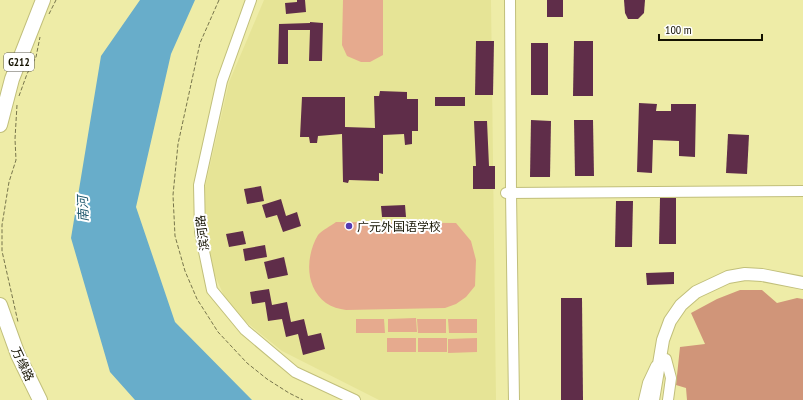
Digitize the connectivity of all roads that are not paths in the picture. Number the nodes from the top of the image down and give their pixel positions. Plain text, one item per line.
1 (36, 0) edge
2 (43, 0) edge
3 (244, 0) edge
4 (251, 0) edge
5 (504, 0) edge
6 (510, 0) edge
7 (0, 96) edge
8 (0, 125) edge
9 (803, 191) edge
10 (508, 193) junction
11 (803, 283) edge
12 (803, 289) edge
13 (0, 305) edge
14 (0, 328) edge
15 (663, 358) junction
16 (659, 386) junction
17 (34, 400) edge
18 (40, 400) edge
19 (340, 400) edge
20 (355, 400) edge
21 (508, 400) edge
22 (514, 400) edge
23 (644, 400) edge
24 (653, 400) edge
25 (660, 400) edge
26 (668, 400) edge

1 - 7 highway, G212
2 - 8 highway, G212
3 - 19 street, 滨河路
4 - 20 street, 滨河路
5 - 10 street
6 - 10 street
9 - 10 street
10 - 21 street
10 - 22 street
11 - 15 main road
12 - 15 main road
13 - 18 highway, 万缘路
14 - 17 highway, 万缘路
15 - 16 main road
15 - 23 street
15 - 26 street
16 - 24 main road
16 - 25 main road

